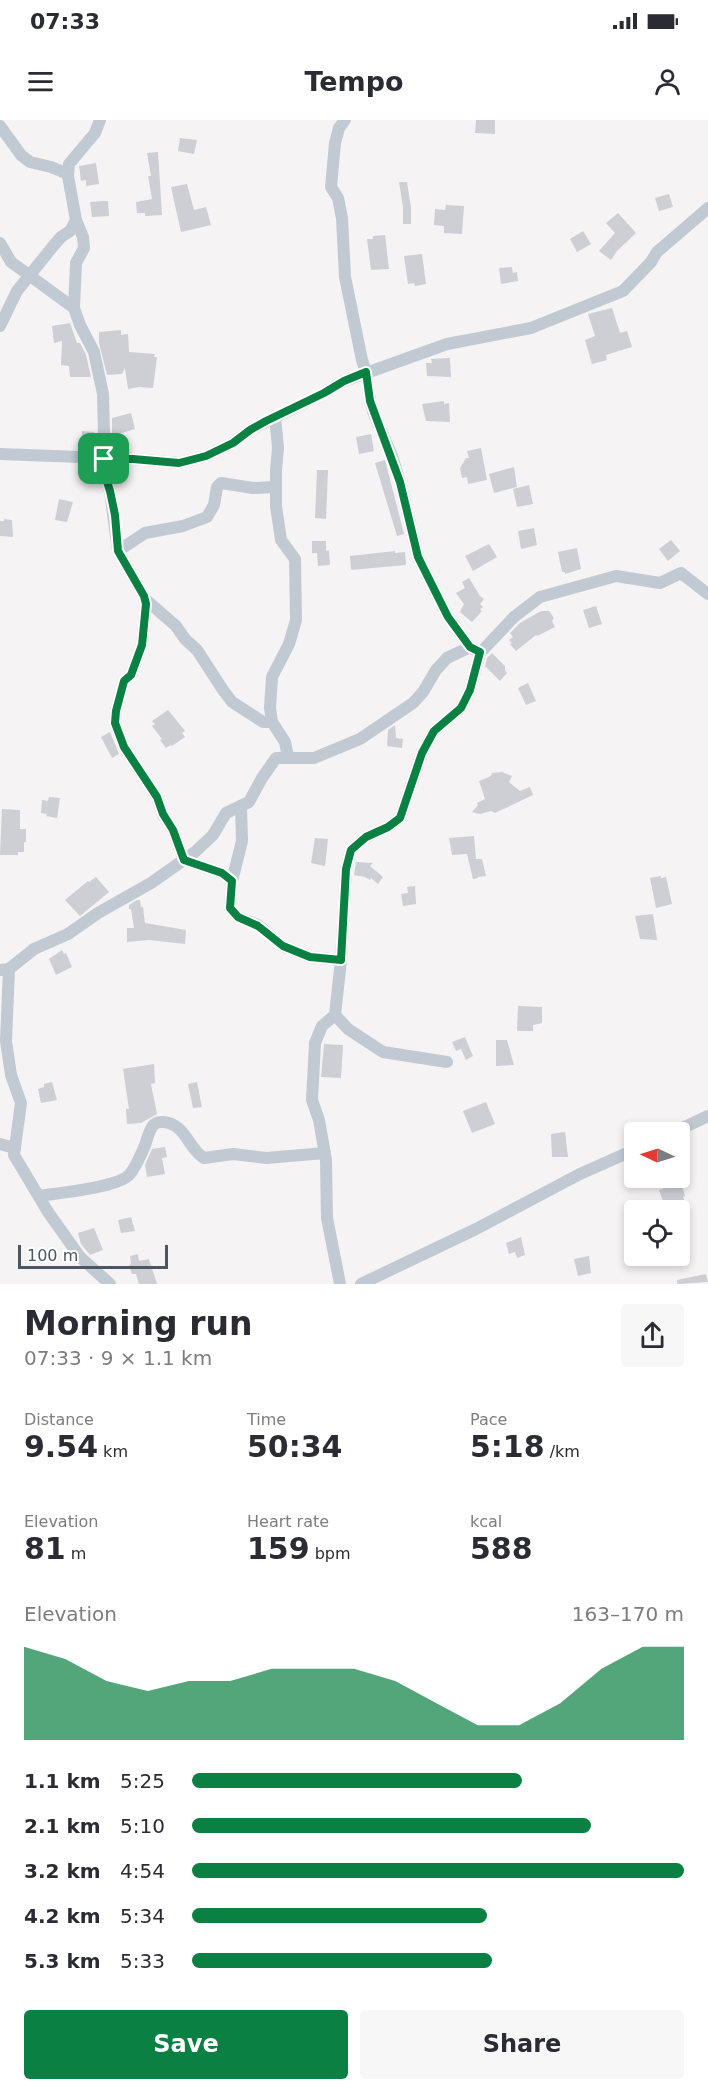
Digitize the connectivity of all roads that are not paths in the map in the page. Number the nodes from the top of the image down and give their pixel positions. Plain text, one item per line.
1 (100, 120) edge
2 (345, 120) edge
3 (0, 126) edge
4 (68, 174) junction
5 (708, 208) edge
6 (76, 220) junction
7 (0, 243) edge
8 (30, 276) junction
9 (75, 308) junction
10 (0, 326) edge
11 (366, 372) junction
12 (275, 416) junction
13 (1, 452) edge
14 (104, 459) junction
15 (276, 487) junction
16 (118, 551) junction
17 (708, 594) edge
18 (145, 599) junction
19 (462, 635) junction
20 (475, 650) junction
21 (454, 654) junction
22 (272, 722) junction
23 (288, 757) junction
24 (241, 806) junction
25 (184, 860) junction
26 (232, 881) junction
27 (341, 960) junction
28 (4, 970) edge
29 (335, 1014) junction
30 (447, 1062) dead end
31 (708, 1116) edge
32 (690, 1124) edge
33 (0, 1144) edge
34 (15, 1148) junction
35 (325, 1154) junction
36 (624, 1154) edge
37 (39, 1196) junction
38 (110, 1284) edge
39 (340, 1284) edge
40 (361, 1284) edge

1 - 4 street
2 - 11 street
3 - 4 street
4 - 6 street
5 - 11 street
6 - 8 street
6 - 9 street
7 - 8 street
8 - 9 street
8 - 10 street
9 - 14 street
11 - 12 street
11 - 19 street
12 - 14 street
12 - 15 street
13 - 14 street
14 - 16 street
15 - 16 street
15 - 22 street
16 - 18 street
17 - 20 street
18 - 22 street
18 - 25 street
19 - 20 street
19 - 21 street
20 - 21 street
20 - 27 street
21 - 23 street
22 - 23 street
23 - 24 street
24 - 25 street
24 - 26 street
25 - 26 street
25 - 28 street
26 - 27 street
27 - 29 street
28 - 34 street
29 - 30 street
29 - 35 street
31 - 32 street
33 - 34 street
34 - 37 street
35 - 37 street
35 - 39 street
36 - 40 street
37 - 38 street

